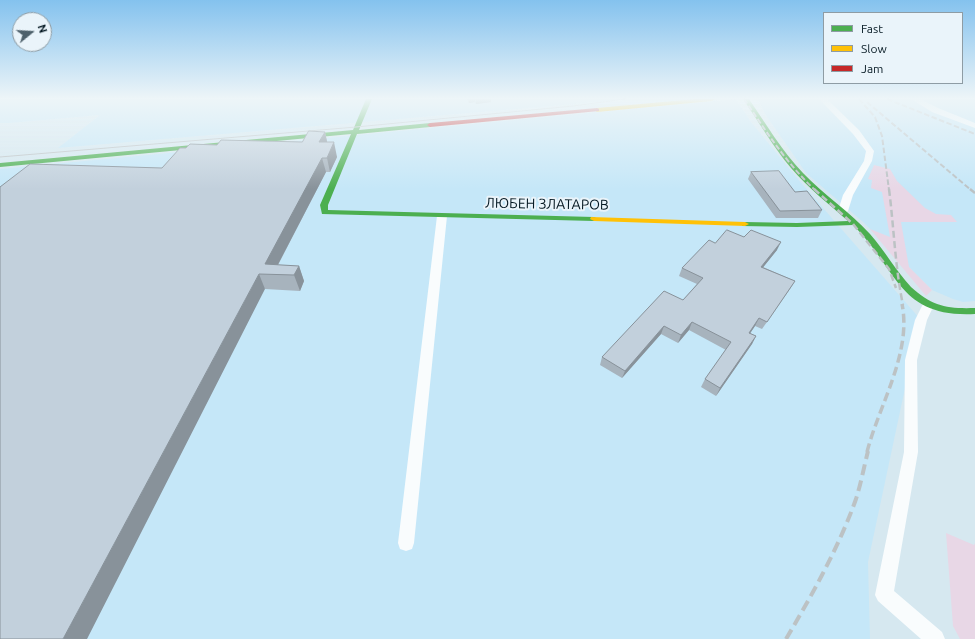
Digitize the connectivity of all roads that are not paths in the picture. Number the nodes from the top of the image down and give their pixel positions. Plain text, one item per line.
1 (355, 129) edge
2 (388, 129) edge
3 (767, 129) edge
4 (853, 129) edge
5 (354, 132) junction
6 (0, 164) edge
7 (843, 211) junction
8 (442, 216) junction
9 (856, 223) junction
10 (928, 305) junction
11 (975, 311) edge
12 (406, 543) dead end
13 (935, 639) edge

1 - 5 street
2 - 5 street
3 - 7 street
4 - 7 street
5 - 6 street
5 - 8 street, ЛЮБЕН ЗЛАТАРОВ
7 - 9 street
8 - 9 street, ЛЮБЕН ЗЛАТАРОВ
8 - 12 street
9 - 10 street
10 - 11 street
10 - 13 street

